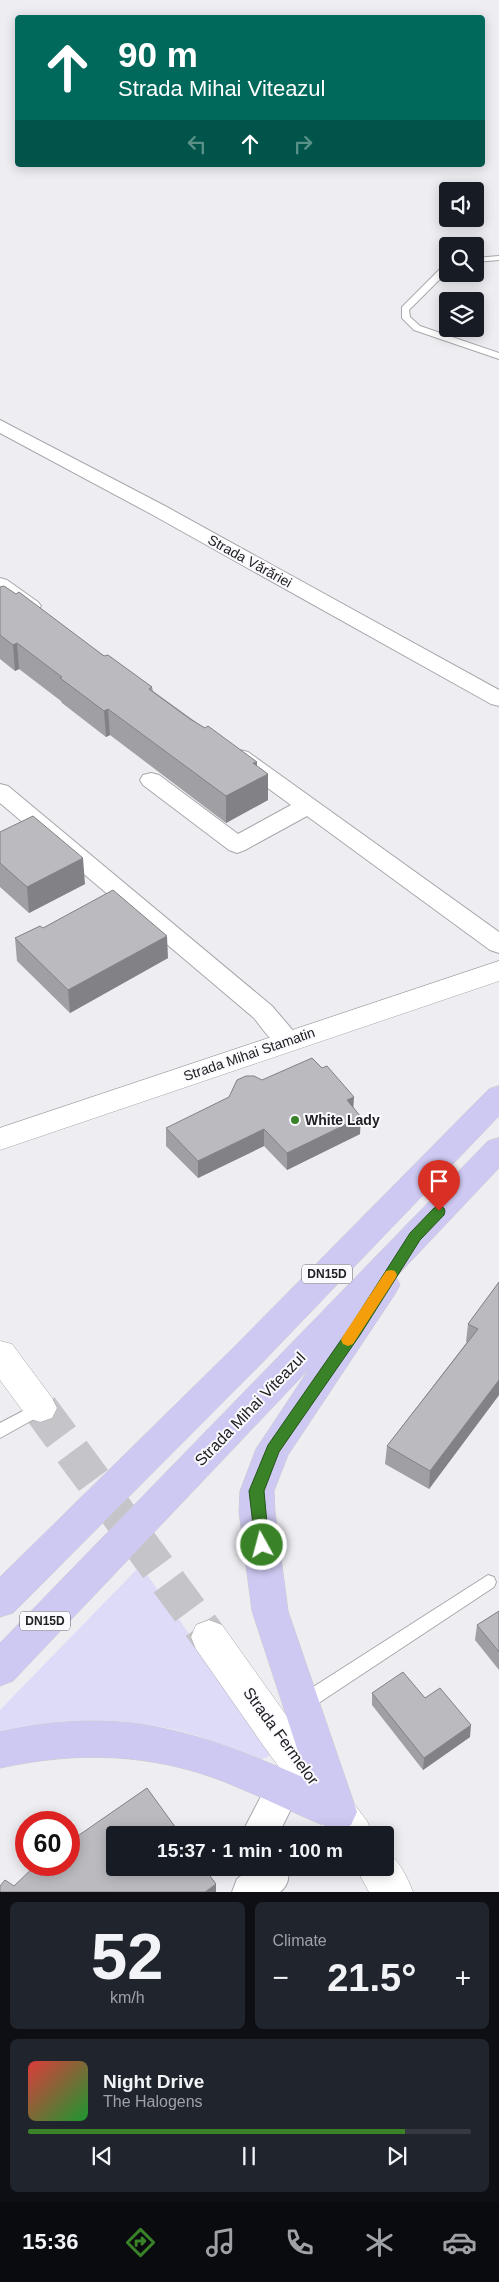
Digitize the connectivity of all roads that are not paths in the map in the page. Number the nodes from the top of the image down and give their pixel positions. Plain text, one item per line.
1 (499, 258) edge
2 (484, 259) edge
3 (439, 275) edge
4 (499, 356) edge
5 (0, 426) edge
6 (0, 584) edge
7 (51, 620) edge
8 (499, 699) edge
9 (222, 744) edge
10 (151, 780) dead end
11 (0, 791) edge
12 (308, 806) junction
13 (499, 944) edge
14 (499, 970) edge
15 (288, 1040) junction
16 (499, 1097) edge
17 (0, 1139) edge
18 (499, 1149) edge
19 (415, 1236) junction
20 (0, 1354) edge
21 (40, 1408) joint
22 (0, 1431) edge
23 (488, 1582) dead end
24 (0, 1601) edge
25 (209, 1637) tunnel mouth
26 (0, 1669) edge
27 (300, 1705) junction
28 (0, 1750) edge
29 (283, 1789) junction
30 (345, 1824) edge
31 (264, 1826) edge
32 (272, 1876) edge
33 (382, 1876) edge
34 (250, 1892) edge
35 (393, 1892) edge

1 - 2 lane
3 - 4 lane
5 - 8 street, Strada Vărăriei
6 - 7 street
9 - 12 street
10 - 12 street
11 - 15 street
12 - 13 street
14 - 15 street, Strada Mihai Stamatin
15 - 17 street, Strada Mihai Stamatin
16 - 24 main road, DN15D
18 - 19 main road, Strada Mihai Viteazul / DN15D
19 - 26 main road, Strada Mihai Viteazul / DN15D
19 - 27 main road
20 - 21 street
21 - 22 lane
23 - 27 lane
25 - 30 street, Strada Fermelor
27 - 30 main road
28 - 29 main road
29 - 30 main road
29 - 31 street
32 - 34 street
33 - 35 street

